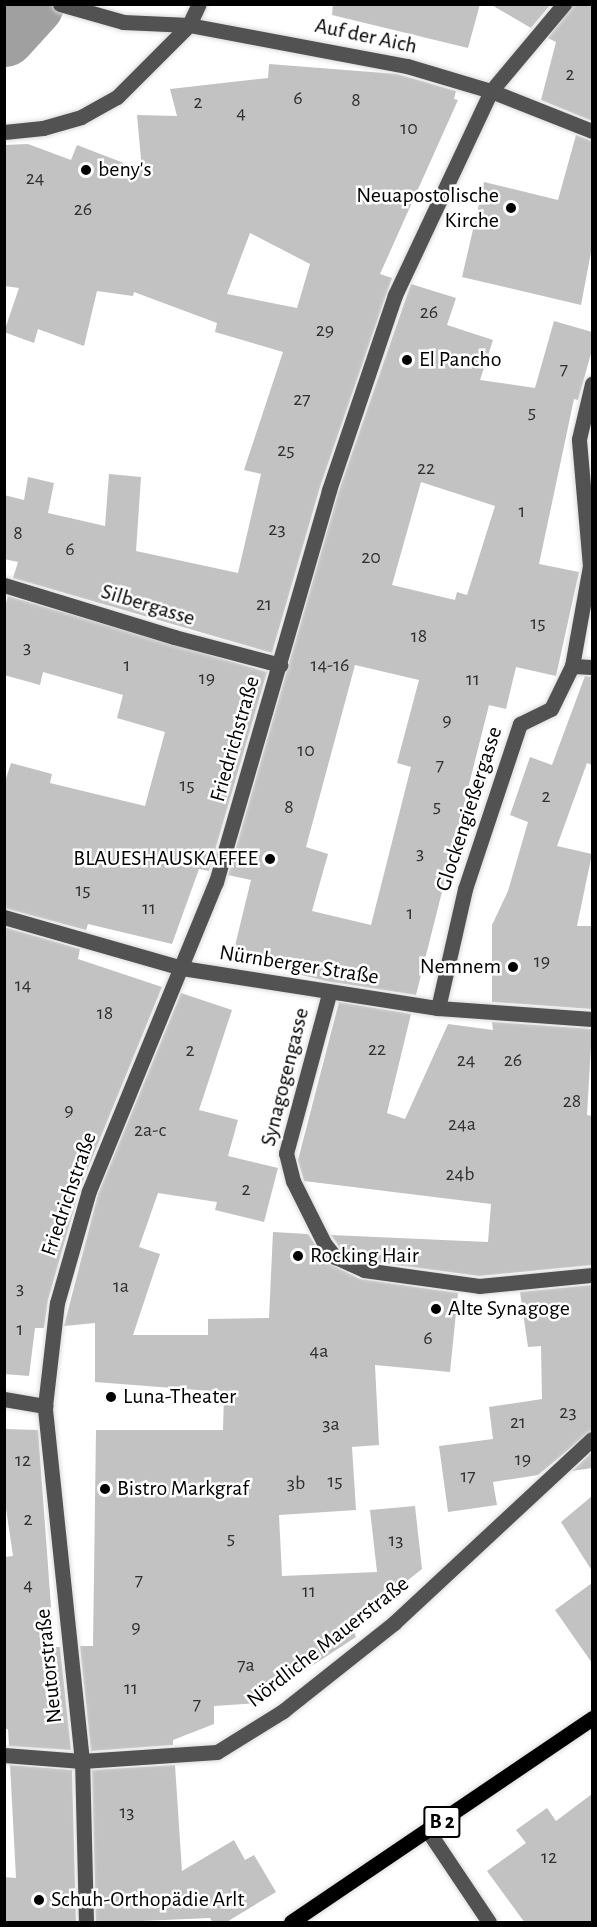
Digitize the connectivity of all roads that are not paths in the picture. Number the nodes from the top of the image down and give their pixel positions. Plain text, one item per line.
1 (60, 4) edge
2 (199, 4) edge
3 (564, 4) edge
4 (189, 25) junction
5 (491, 91) junction
6 (592, 131) edge
7 (4, 132) edge
8 (592, 384) edge
9 (4, 585) edge
10 (280, 665) junction
11 (572, 666) junction
12 (592, 667) edge
13 (4, 917) edge
14 (182, 968) junction
15 (329, 994) junction
16 (438, 1008) junction
17 (592, 1019) edge
18 (592, 1275) edge
19 (4, 1399) edge
20 (45, 1406) junction
21 (592, 1439) edge
22 (592, 1718) edge
23 (4, 1755) edge
24 (82, 1761) junction
25 (429, 1831) junction
26 (86, 1923) edge
27 (291, 1923) edge
28 (489, 1923) edge

1 - 4 street, Auf der Aich
2 - 4 street
3 - 5 street, Friedrichstraße
4 - 5 street, Auf der Aich
4 - 7 street
5 - 6 street, Auf der Aich
5 - 10 street, Friedrichstraße
8 - 11 street, Glockengießergasse
9 - 10 street, Silbergasse
10 - 14 street, Friedrichstraße
11 - 12 street
11 - 16 street, Glockengießergasse
13 - 14 street, Nürnberger Straße
14 - 15 street, Nürnberger Straße
14 - 20 street, Friedrichstraße
15 - 16 street, Nürnberger Straße
15 - 18 street, Synagogengasse
16 - 17 street, Nürnberger Straße
19 - 20 street
20 - 24 street, Neutorstraße
21 - 24 street, Nördliche Mauerstraße
22 - 25 main road, B 2
23 - 24 street, Nördliche Mauerstraße
24 - 26 street, Neutorstraße
25 - 27 main road, B 2
25 - 28 street

